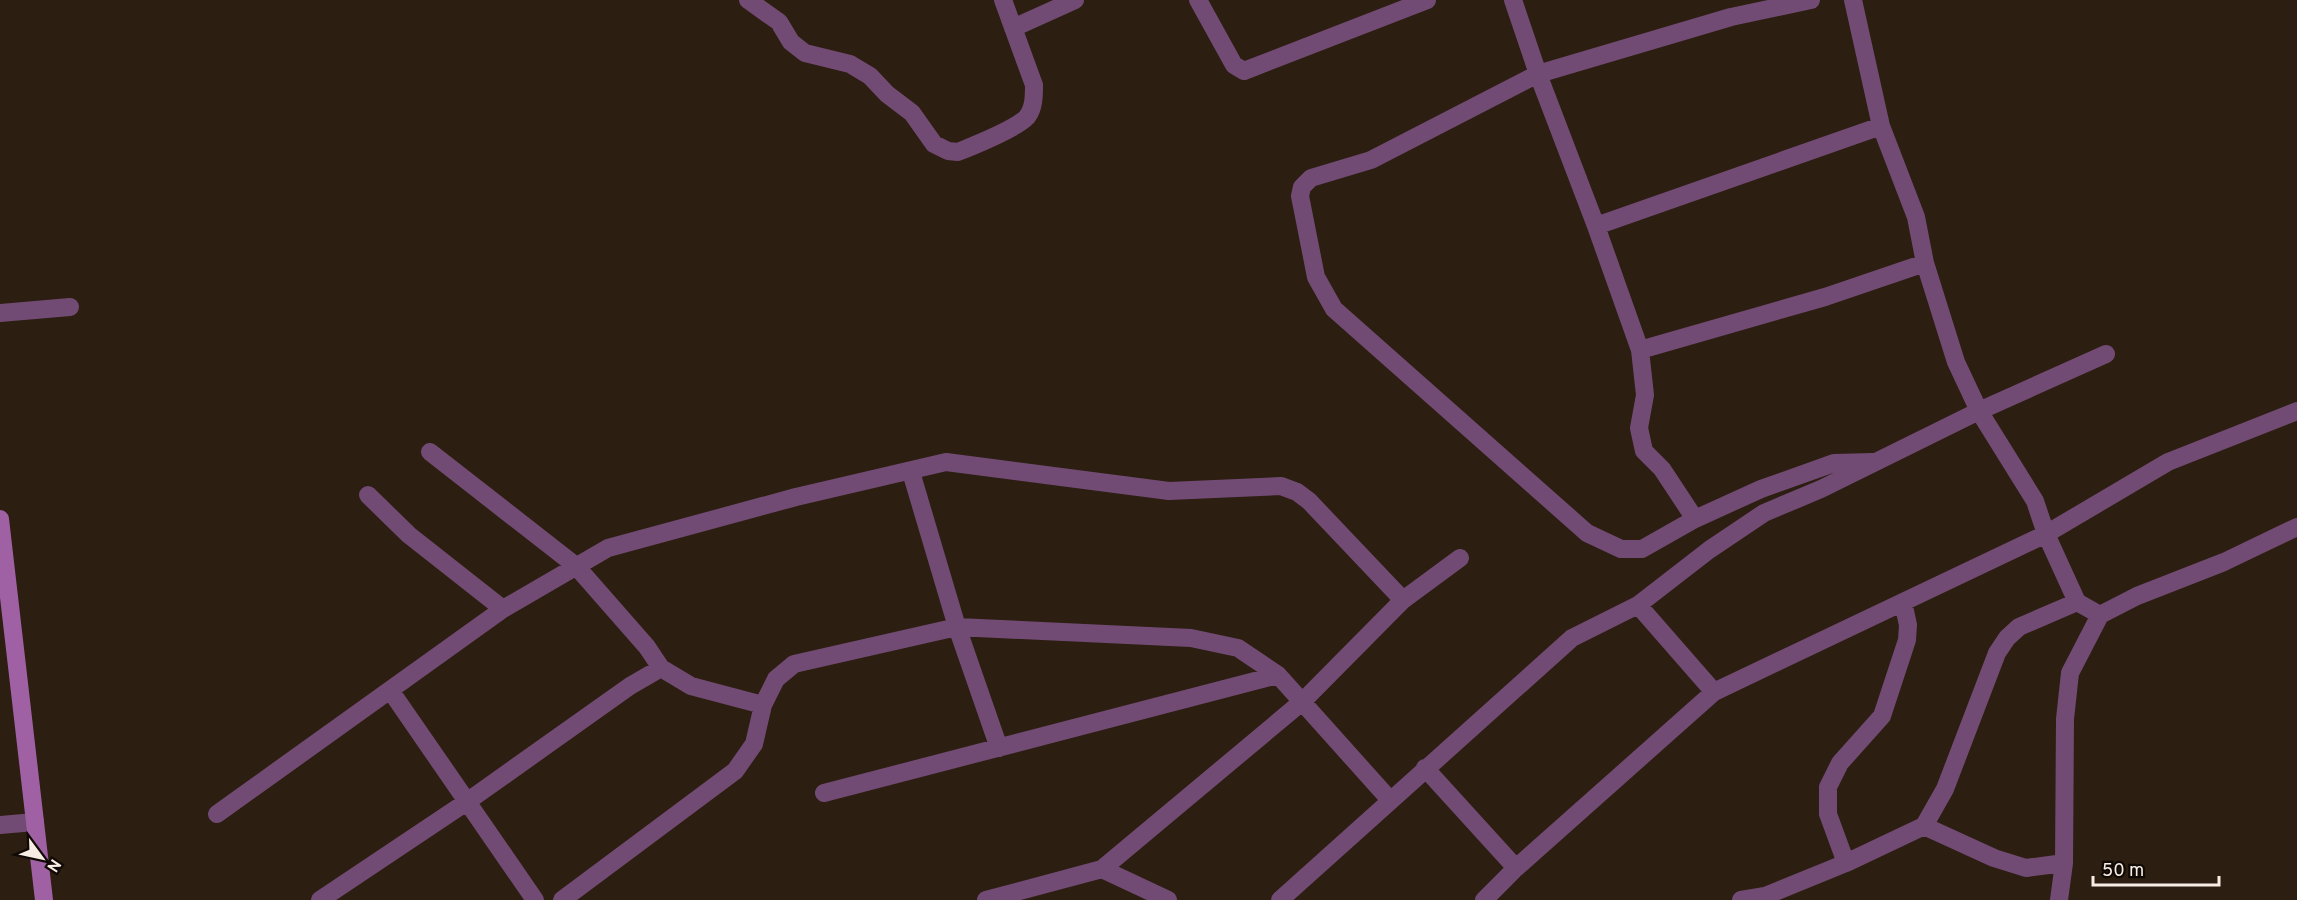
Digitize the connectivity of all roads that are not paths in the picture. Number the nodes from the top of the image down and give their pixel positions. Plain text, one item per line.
1 (748, 0) edge
2 (1003, 0) edge
3 (1075, 0) edge
4 (1198, 0) edge
5 (1427, 0) edge
6 (1513, 0) edge
7 (1810, 0) edge
8 (1852, 0) edge
9 (1013, 28) junction
10 (1538, 74) junction
11 (1881, 126) junction
12 (1596, 226) junction
13 (1925, 263) junction
14 (70, 307) dead end
15 (0, 313) edge
16 (1640, 350) junction
17 (2106, 354) dead end
18 (1979, 411) junction
19 (2297, 411) edge
20 (430, 452) dead end
21 (1873, 462) junction
22 (911, 472) junction
23 (368, 495) dead end
24 (0, 519) edge
25 (1695, 519) junction
26 (2297, 526) edge
27 (2046, 534) junction
28 (1460, 558) dead end
29 (576, 566) junction
30 (1403, 600) junction
31 (1903, 602) junction
32 (2077, 602) junction
33 (1638, 605) junction
34 (503, 609) junction
35 (2100, 615) junction
36 (957, 627) junction
37 (661, 668) junction
38 (1278, 675) junction
39 (390, 690) junction
40 (1714, 692) junction
41 (1303, 701) junction
42 (763, 705) junction
43 (999, 748) junction
44 (1425, 768) junction
45 (824, 793) dead end
46 (1389, 800) junction
47 (468, 801) junction
48 (217, 813) dead end
49 (35, 822) junction
50 (0, 825) edge
51 (1924, 826) junction
52 (1846, 863) junction
53 (2064, 863) junction
54 (1102, 868) junction
55 (1516, 868) junction
56 (1769, 898) edge
57 (44, 900) edge
58 (320, 900) edge
59 (535, 900) edge
60 (562, 900) edge
61 (986, 900) edge
62 (1168, 900) edge
63 (1280, 900) edge
64 (1484, 900) edge
65 (1741, 900) edge
66 (2059, 900) edge

1 - 9 street
2 - 9 street
3 - 9 street
4 - 5 street
6 - 10 street
7 - 10 street
8 - 11 street
10 - 12 street
10 - 25 street
11 - 12 street
11 - 13 street
12 - 16 street
13 - 16 street
13 - 18 street
14 - 15 street
16 - 25 street
17 - 18 street
18 - 21 street
18 - 27 street
19 - 27 street
20 - 29 street
21 - 25 street
21 - 33 street
22 - 29 street
22 - 30 street
22 - 36 street
23 - 34 street
24 - 49 street
26 - 35 street
27 - 31 street
27 - 32 street
28 - 30 street
29 - 34 street
29 - 37 street
30 - 41 street
31 - 40 street
31 - 52 street
32 - 35 street
32 - 51 street
33 - 40 street
33 - 44 street
34 - 39 street
35 - 53 street
36 - 38 street
36 - 42 street
36 - 43 street
37 - 42 street
37 - 47 street
38 - 41 street
38 - 43 street
39 - 47 street
39 - 48 street
40 - 55 street
41 - 46 street
41 - 54 street
42 - 60 street
43 - 45 street
44 - 46 street
44 - 55 street
46 - 63 street
47 - 58 street
47 - 59 street
49 - 50 street
49 - 57 street
51 - 52 street
51 - 53 street
52 - 56 street
53 - 66 street
54 - 61 street
54 - 62 street
55 - 64 street
56 - 65 street

